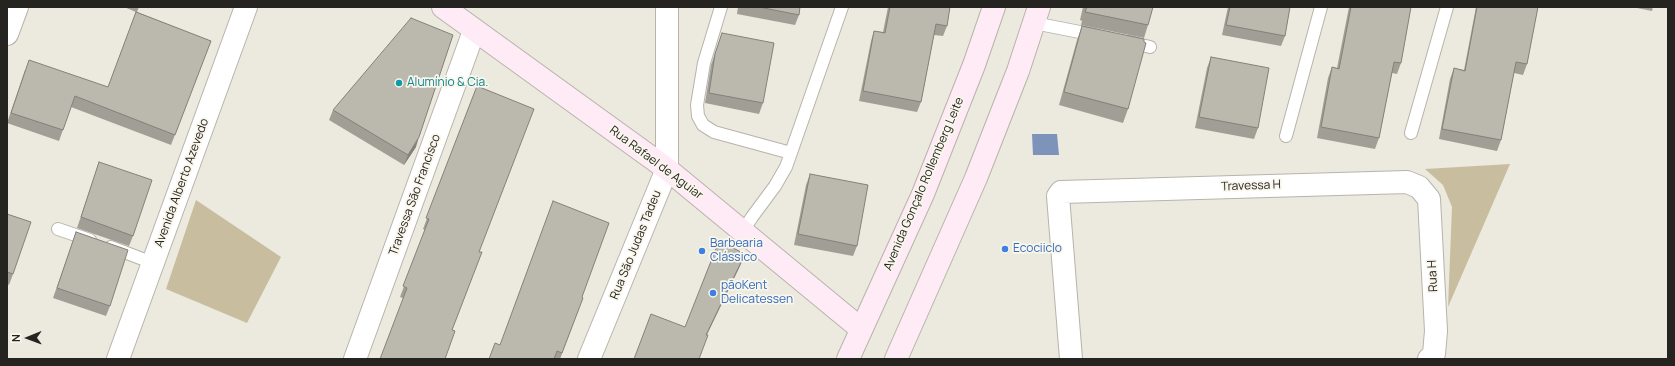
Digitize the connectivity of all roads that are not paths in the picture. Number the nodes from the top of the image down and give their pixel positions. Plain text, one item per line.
1 (17, 7) edge
2 (246, 7) edge
3 (443, 7) edge
4 (667, 7) edge
5 (721, 7) edge
6 (842, 7) edge
7 (994, 7) edge
8 (1321, 7) edge
9 (1447, 7) edge
10 (1036, 15) edge
11 (474, 30) junction
12 (7, 34) edge
13 (1104, 37) edge
14 (1119, 40) edge
15 (1150, 47) dead end
16 (1411, 133) dead end
17 (1286, 136) dead end
18 (791, 153) junction
19 (667, 169) junction
20 (1429, 199) joint
21 (58, 229) dead end
22 (743, 231) junction
23 (153, 263) junction
24 (861, 329) junction
25 (902, 356) edge
26 (1432, 356) edge
27 (118, 359) edge
28 (355, 359) edge
29 (589, 359) edge
30 (848, 359) edge
31 (1070, 359) edge

1 - 12 street
2 - 23 street, Avenida Alberto Azevedo
3 - 11 main road, Rua Rafael de Aguiar
4 - 19 street, Rua São Judas Tadeu
5 - 18 lane
6 - 18 lane
7 - 24 main road, Avenida Gonçalo Rollemberg Leite
8 - 17 lane
9 - 16 lane
10 - 13 lane
10 - 25 main road
11 - 19 main road, Rua Rafael de Aguiar
11 - 28 street, Travessa São Francisco
14 - 15 lane
18 - 22 lane
19 - 22 main road, Rua Rafael de Aguiar
19 - 29 street, Rua São Judas Tadeu
20 - 26 street, Rua H
20 - 31 street, Travessa H
21 - 23 lane
22 - 24 main road, Rua Rafael de Aguiar
23 - 27 street, Avenida Alberto Azevedo
24 - 30 main road, Avenida Gonçalo Rollemberg Leite

